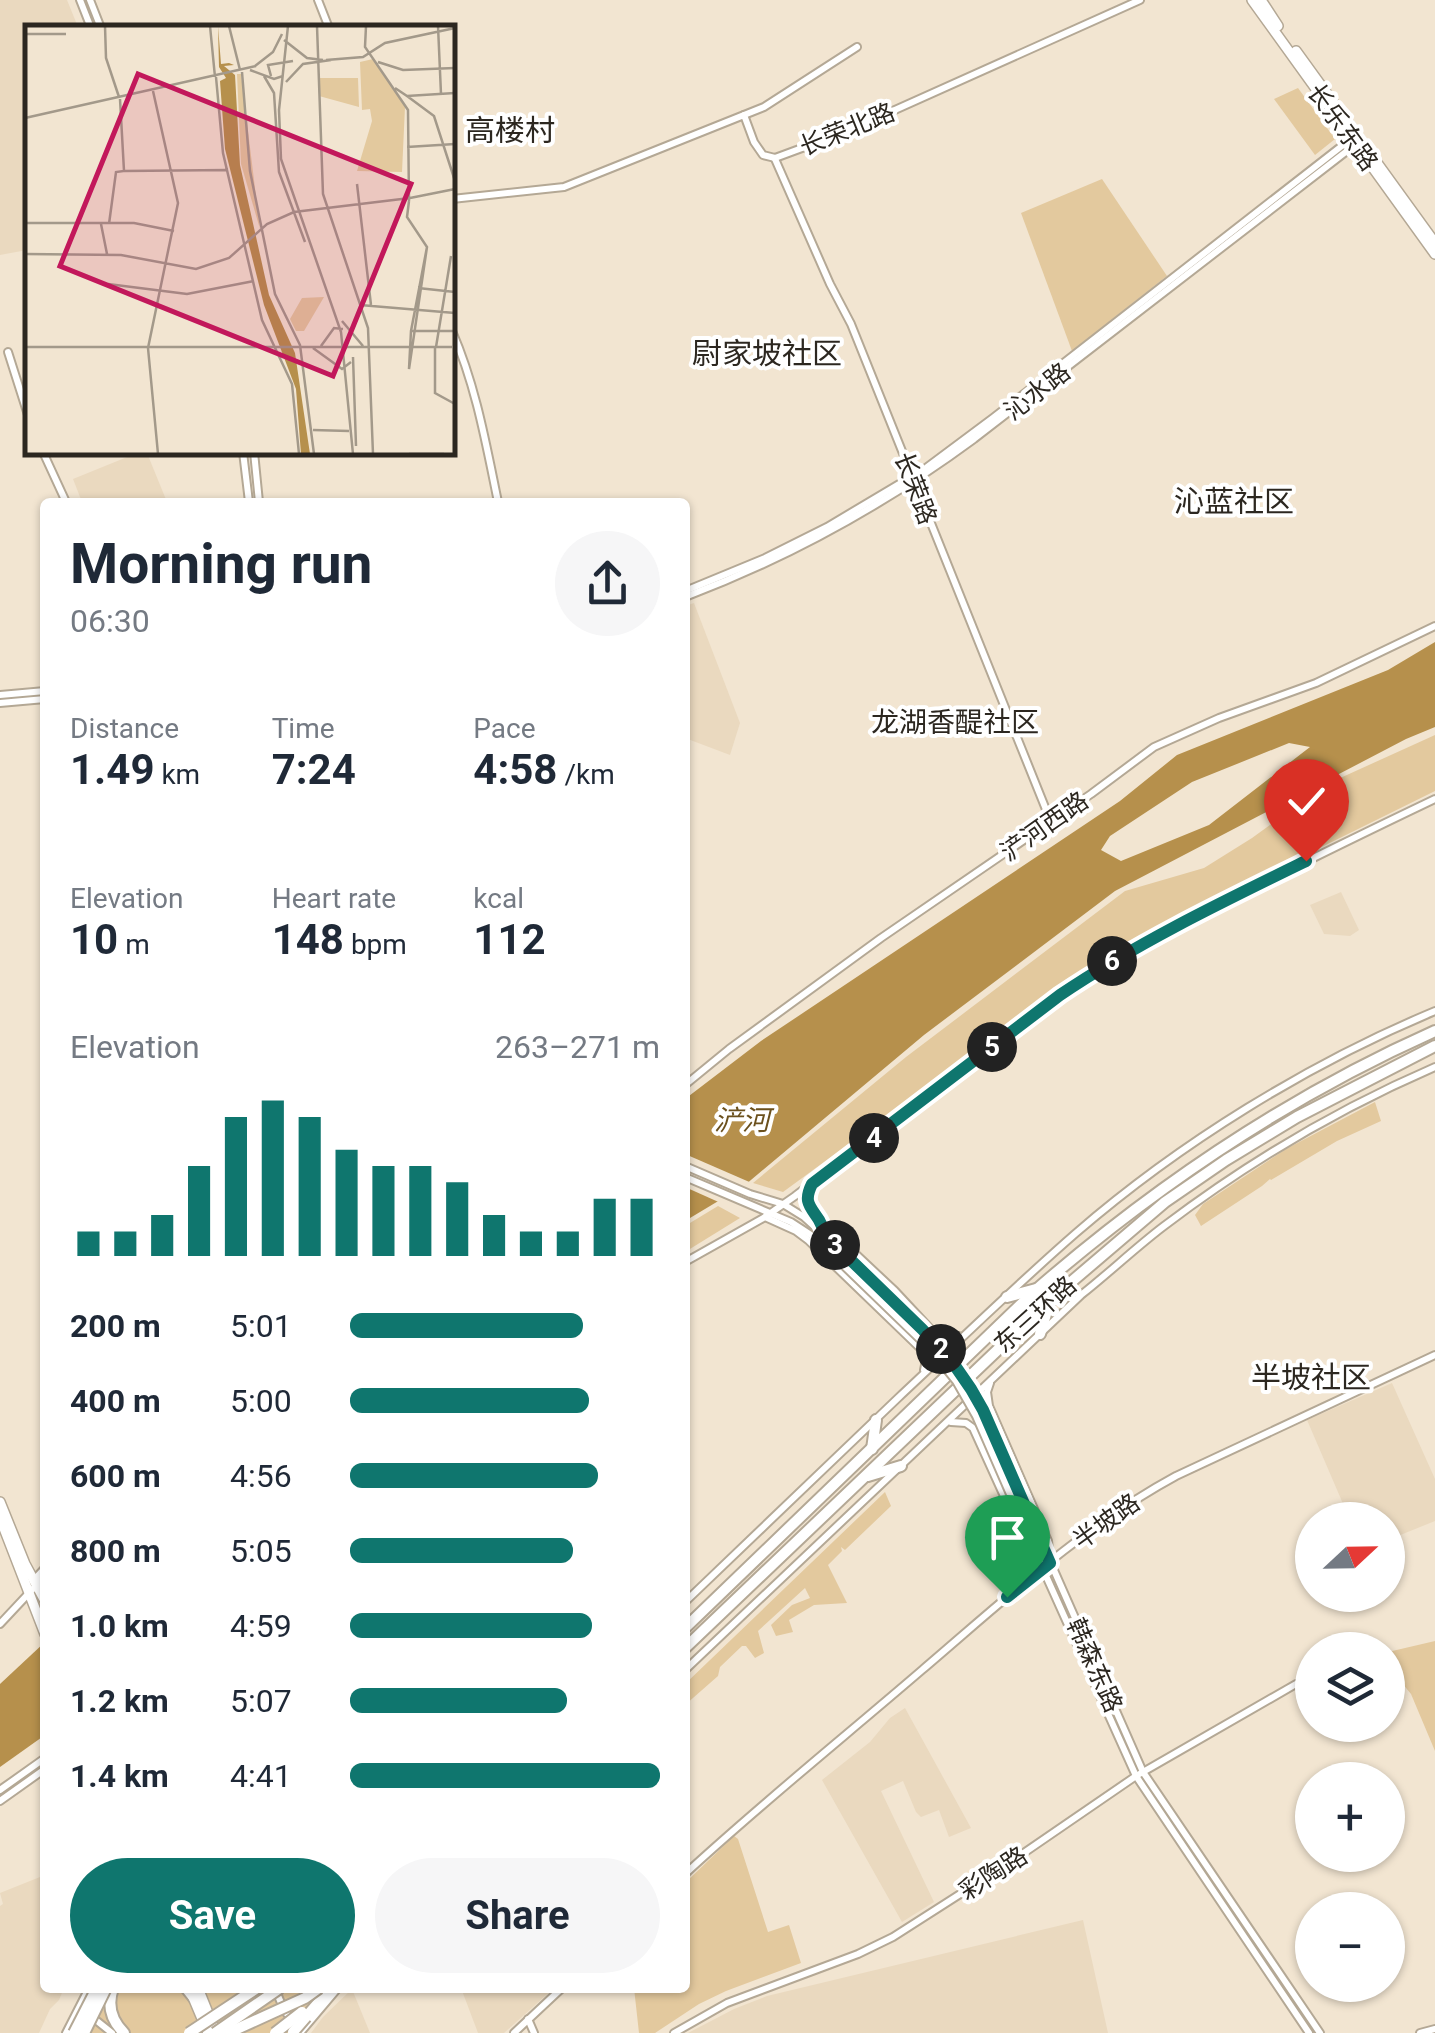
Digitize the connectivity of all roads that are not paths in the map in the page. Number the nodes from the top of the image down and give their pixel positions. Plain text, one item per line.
1 (80, 0) edge
2 (90, 0) edge
3 (318, 0) edge
4 (1140, 0) edge
5 (1252, 0) edge
6 (1261, 0) edge
7 (90, 25) edge
8 (100, 25) edge
9 (328, 25) edge
10 (857, 47) dead end
11 (744, 116) junction
12 (1356, 139) junction
13 (774, 158) junction
14 (455, 199) edge
15 (1435, 243) edge
16 (1435, 254) edge
17 (455, 338) edge
18 (8, 353) dead end
19 (25, 406) edge
20 (44, 455) edge
21 (244, 455) edge
22 (254, 455) edge
23 (913, 480) junction
24 (64, 498) edge
25 (249, 498) edge
26 (259, 498) edge
27 (497, 498) edge
28 (690, 592) edge
29 (1435, 626) edge
30 (40, 691) edge
31 (0, 695) edge
32 (40, 699) edge
33 (0, 703) edge
34 (1435, 798) edge
35 (1051, 822) junction
36 (1435, 1012) edge
37 (1435, 1031) edge
38 (1435, 1046) edge
39 (1435, 1067) edge
40 (690, 1081) edge
41 (690, 1168) edge
42 (690, 1179) edge
43 (812, 1184) junction
44 (783, 1204) junction
45 (768, 1215) junction
46 (820, 1221) junction
47 (826, 1236) junction
48 (838, 1239) junction
49 (843, 1258) junction
50 (690, 1259) edge
51 (1036, 1289) junction
52 (1007, 1297) junction
53 (1050, 1300) junction
54 (974, 1328) junction
55 (1040, 1334) junction
56 (1435, 1355) edge
57 (991, 1380) junction
58 (916, 1382) junction
59 (876, 1420) junction
60 (945, 1424) junction
61 (872, 1449) junction
62 (901, 1466) junction
63 (862, 1478) junction
64 (0, 1502) edge
65 (0, 1518) edge
66 (1047, 1566) junction
67 (40, 1575) edge
68 (40, 1579) edge
69 (32, 1585) junction
70 (40, 1595) edge
71 (690, 1597) edge
72 (40, 1621) edge
73 (690, 1623) edge
74 (0, 1624) edge
75 (690, 1643) edge
76 (690, 1665) edge
77 (1295, 1685) edge
78 (40, 1762) edge
79 (40, 1773) edge
80 (1140, 1774) junction
81 (0, 1790) edge
82 (0, 1801) edge
83 (690, 1869) edge
84 (86, 1993) edge
85 (94, 1993) edge
86 (107, 1993) edge
87 (110, 1993) edge
88 (193, 1993) edge
89 (243, 1993) edge
90 (249, 1993) edge
91 (269, 1993) edge
92 (280, 1993) edge
93 (312, 1993) edge
94 (327, 1993) edge
95 (328, 1993) edge
96 (557, 1993) edge
97 (231, 2005) junction
98 (78, 2010) junction
99 (304, 2014) junction
100 (528, 2019) junction
101 (1435, 2030) edge
102 (202, 2032) edge
103 (297, 2032) edge
104 (66, 2033) edge
105 (74, 2033) edge
106 (84, 2033) edge
107 (112, 2033) edge
108 (124, 2033) edge
109 (228, 2033) edge
110 (275, 2033) edge
111 (514, 2033) edge
112 (534, 2033) edge
113 (674, 2033) edge
114 (1309, 2033) edge
115 (1320, 2033) edge
116 (1420, 2033) edge

1 - 7 main road
2 - 8 main road
3 - 9 main road
4 - 13 main road, 长荣北路
5 - 12 main road, 长乐东路
6 - 12 main road, 长乐东路
10 - 11 main road
11 - 13 main road, 长荣北路
11 - 14 main road
12 - 15 main road, 长乐东路
12 - 16 main road, 长乐东路
12 - 23 main road, 沁水路
13 - 23 main road, 长荣路
17 - 27 main road
18 - 19 main road
20 - 24 main road
21 - 25 main road
22 - 26 main road
23 - 28 main road, 沁水路
23 - 35 main road, 长荣路
29 - 35 main road, 浐河西路
30 - 31 main road
32 - 33 main road
34 - 43 main road
35 - 40 main road, 浐河西路
36 - 52 main road
37 - 51 highway, 东三环路
38 - 53 highway, 东三环路
39 - 55 main road
41 - 44 main road, 韩森东路
42 - 45 main road, 韩森东路
43 - 44 main road
43 - 46 main road
44 - 45 main road
44 - 47 main road, 韩森东路
45 - 49 main road, 韩森东路
45 - 50 main road
45 - 58 main road
46 - 47 main road
46 - 48 main road
47 - 48 main road
47 - 49 main road, 韩森东路
48 - 54 main road
49 - 66 main road, 韩森东路, bridge
49 - 66 main road, 韩森东路, bridge
51 - 52 highway
51 - 61 highway, 东三环路
52 - 54 main road
53 - 55 highway
53 - 63 highway, 东三环路
54 - 58 main road
55 - 57 main road
56 - 66 main road, 半坡路
57 - 60 main road
57 - 66 main road
58 - 59 main road
59 - 61 highway
59 - 71 main road
60 - 62 main road
60 - 66 main road
61 - 73 highway, 东三环路
62 - 63 highway
62 - 76 main road
63 - 75 highway, 东三环路
64 - 69 main road
65 - 69 main road
66 - 80 main road, 韩森东路
66 - 83 main road, 半坡路
67 - 69 main road
68 - 69 main road
69 - 70 main road
69 - 72 main road
69 - 74 main road
77 - 80 main road, 彩陶路
78 - 81 main road
79 - 82 main road
80 - 113 main road, 彩陶路
80 - 114 main road, 韩森东路
80 - 115 main road, 韩森东路
84 - 98 main road
85 - 105 highway, bridge
86 - 106 highway, bridge
87 - 108 highway
88 - 102 main road
89 - 97 highway, bridge
90 - 97 highway, bridge
91 - 102 highway, bridge
92 - 103 main road
93 - 109 highway, bridge
94 - 99 highway
95 - 103 main road
96 - 100 main road
97 - 102 highway, bridge
98 - 104 main road
98 - 107 main road
99 - 103 highway, bridge
99 - 110 highway, bridge
100 - 111 main road
100 - 112 main road
101 - 116 main road

